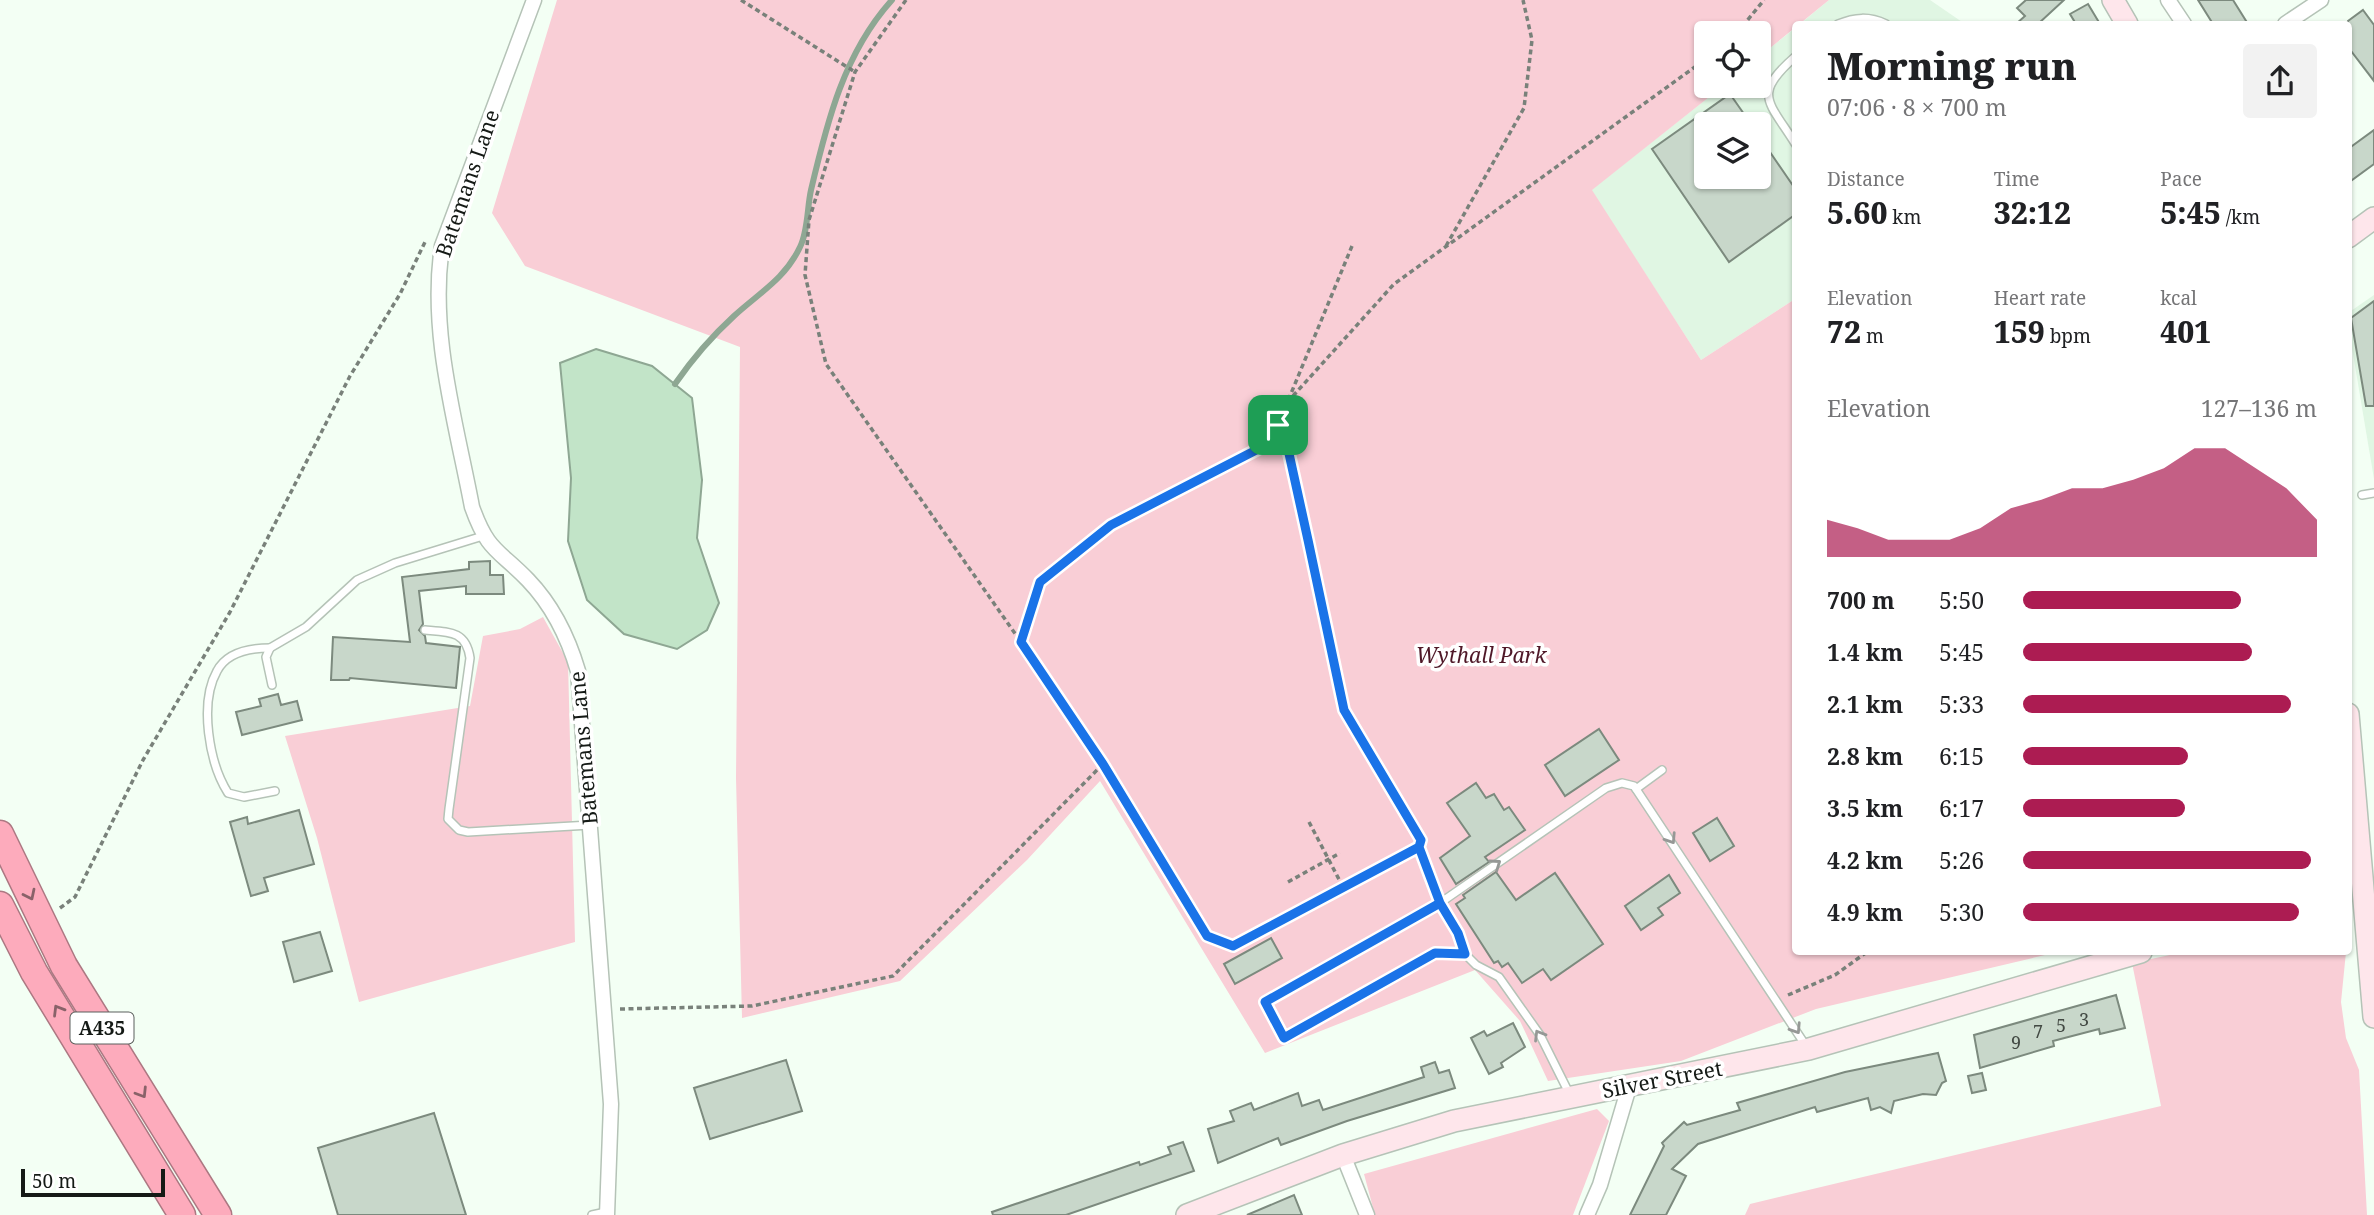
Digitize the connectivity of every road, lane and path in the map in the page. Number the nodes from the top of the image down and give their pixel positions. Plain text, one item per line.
1 (534, 0) edge
2 (741, 0) edge
3 (906, 0) edge
4 (1523, 0) edge
5 (1764, 0) edge
6 (2113, 0) edge
7 (2168, 0) edge
8 (2321, 0) edge
9 (1747, 21) edge
10 (1846, 21) edge
11 (1879, 21) edge
12 (2125, 21) edge
13 (2182, 21) edge
14 (2290, 21) edge
15 (1792, 59) edge
16 (1694, 68) edge
17 (855, 72) junction
18 (1792, 138) edge
19 (2374, 218) edge
20 (2352, 234) edge
21 (428, 235) dead end
22 (1352, 246) dead end
23 (1444, 248) junction
24 (1292, 397) junction
25 (1278, 425) junction
26 (2374, 493) edge
27 (2362, 495) dead end
28 (483, 536) junction
29 (425, 630) dead end
30 (1021, 642) junction
31 (270, 648) junction
32 (272, 685) dead end
33 (1103, 764) junction
34 (2352, 766) edge
35 (1662, 770) dead end
36 (1636, 789) junction
37 (275, 791) dead end
38 (1309, 822) dead end
39 (590, 825) junction
40 (0, 834) edge
41 (1419, 847) junction
42 (1340, 853) dead end
43 (1329, 860) junction
44 (1288, 882) dead end
45 (1343, 887) junction
46 (1440, 903) junction
47 (0, 905) edge
48 (2363, 909) edge
49 (42, 920) junction
50 (1465, 954) junction
51 (1863, 955) edge
52 (2131, 955) edge
53 (1777, 1000) junction
54 (604, 1009) junction
55 (2374, 1017) edge
56 (1809, 1049) junction
57 (1629, 1087) junction
58 (1570, 1095) junction
59 (1343, 1155) junction
60 (602, 1214) edge
61 (182, 1215) edge
62 (218, 1215) edge
63 (1186, 1215) edge
64 (1367, 1215) edge
65 (1587, 1215) edge

1 - 28 street, Batemans Lane
2 - 17 path
3 - 17 path
4 - 23 path
5 - 9 path
6 - 12 street
7 - 13 street
8 - 14 street
10 - 11 lane
15 - 18 lane
16 - 23 path
17 - 30 path
19 - 20 street
21 - 49 path
22 - 24 path
23 - 24 path
24 - 25 path
25 - 30 path
25 - 41 path
26 - 27 lane
28 - 31 lane
28 - 39 street, Batemans Lane
29 - 39 lane
30 - 33 path
31 - 32 lane
31 - 37 lane
33 - 45 path
33 - 54 path
34 - 48 street
35 - 36 lane
46 -> 36 lane
36 -> 53 lane
38 - 43 path
39 - 54 street, Batemans Lane
40 -> 49 highway, A435
41 - 45 path
41 - 46 path
42 - 43 path
43 - 44 path
43 - 45 path
46 - 50 lane
46 - 50 lane
61 -> 47 highway, A435
48 - 55 street
49 -> 62 highway, A435
58 -> 50 lane
51 - 53 path
52 - 56 street, Silver Street
53 -> 56 lane
54 - 60 street, Batemans Lane
56 - 57 street, Silver Street
57 - 58 street, Silver Street
57 - 65 street
58 - 59 street, Silver Street
59 - 63 street, Silver Street
59 - 64 street

